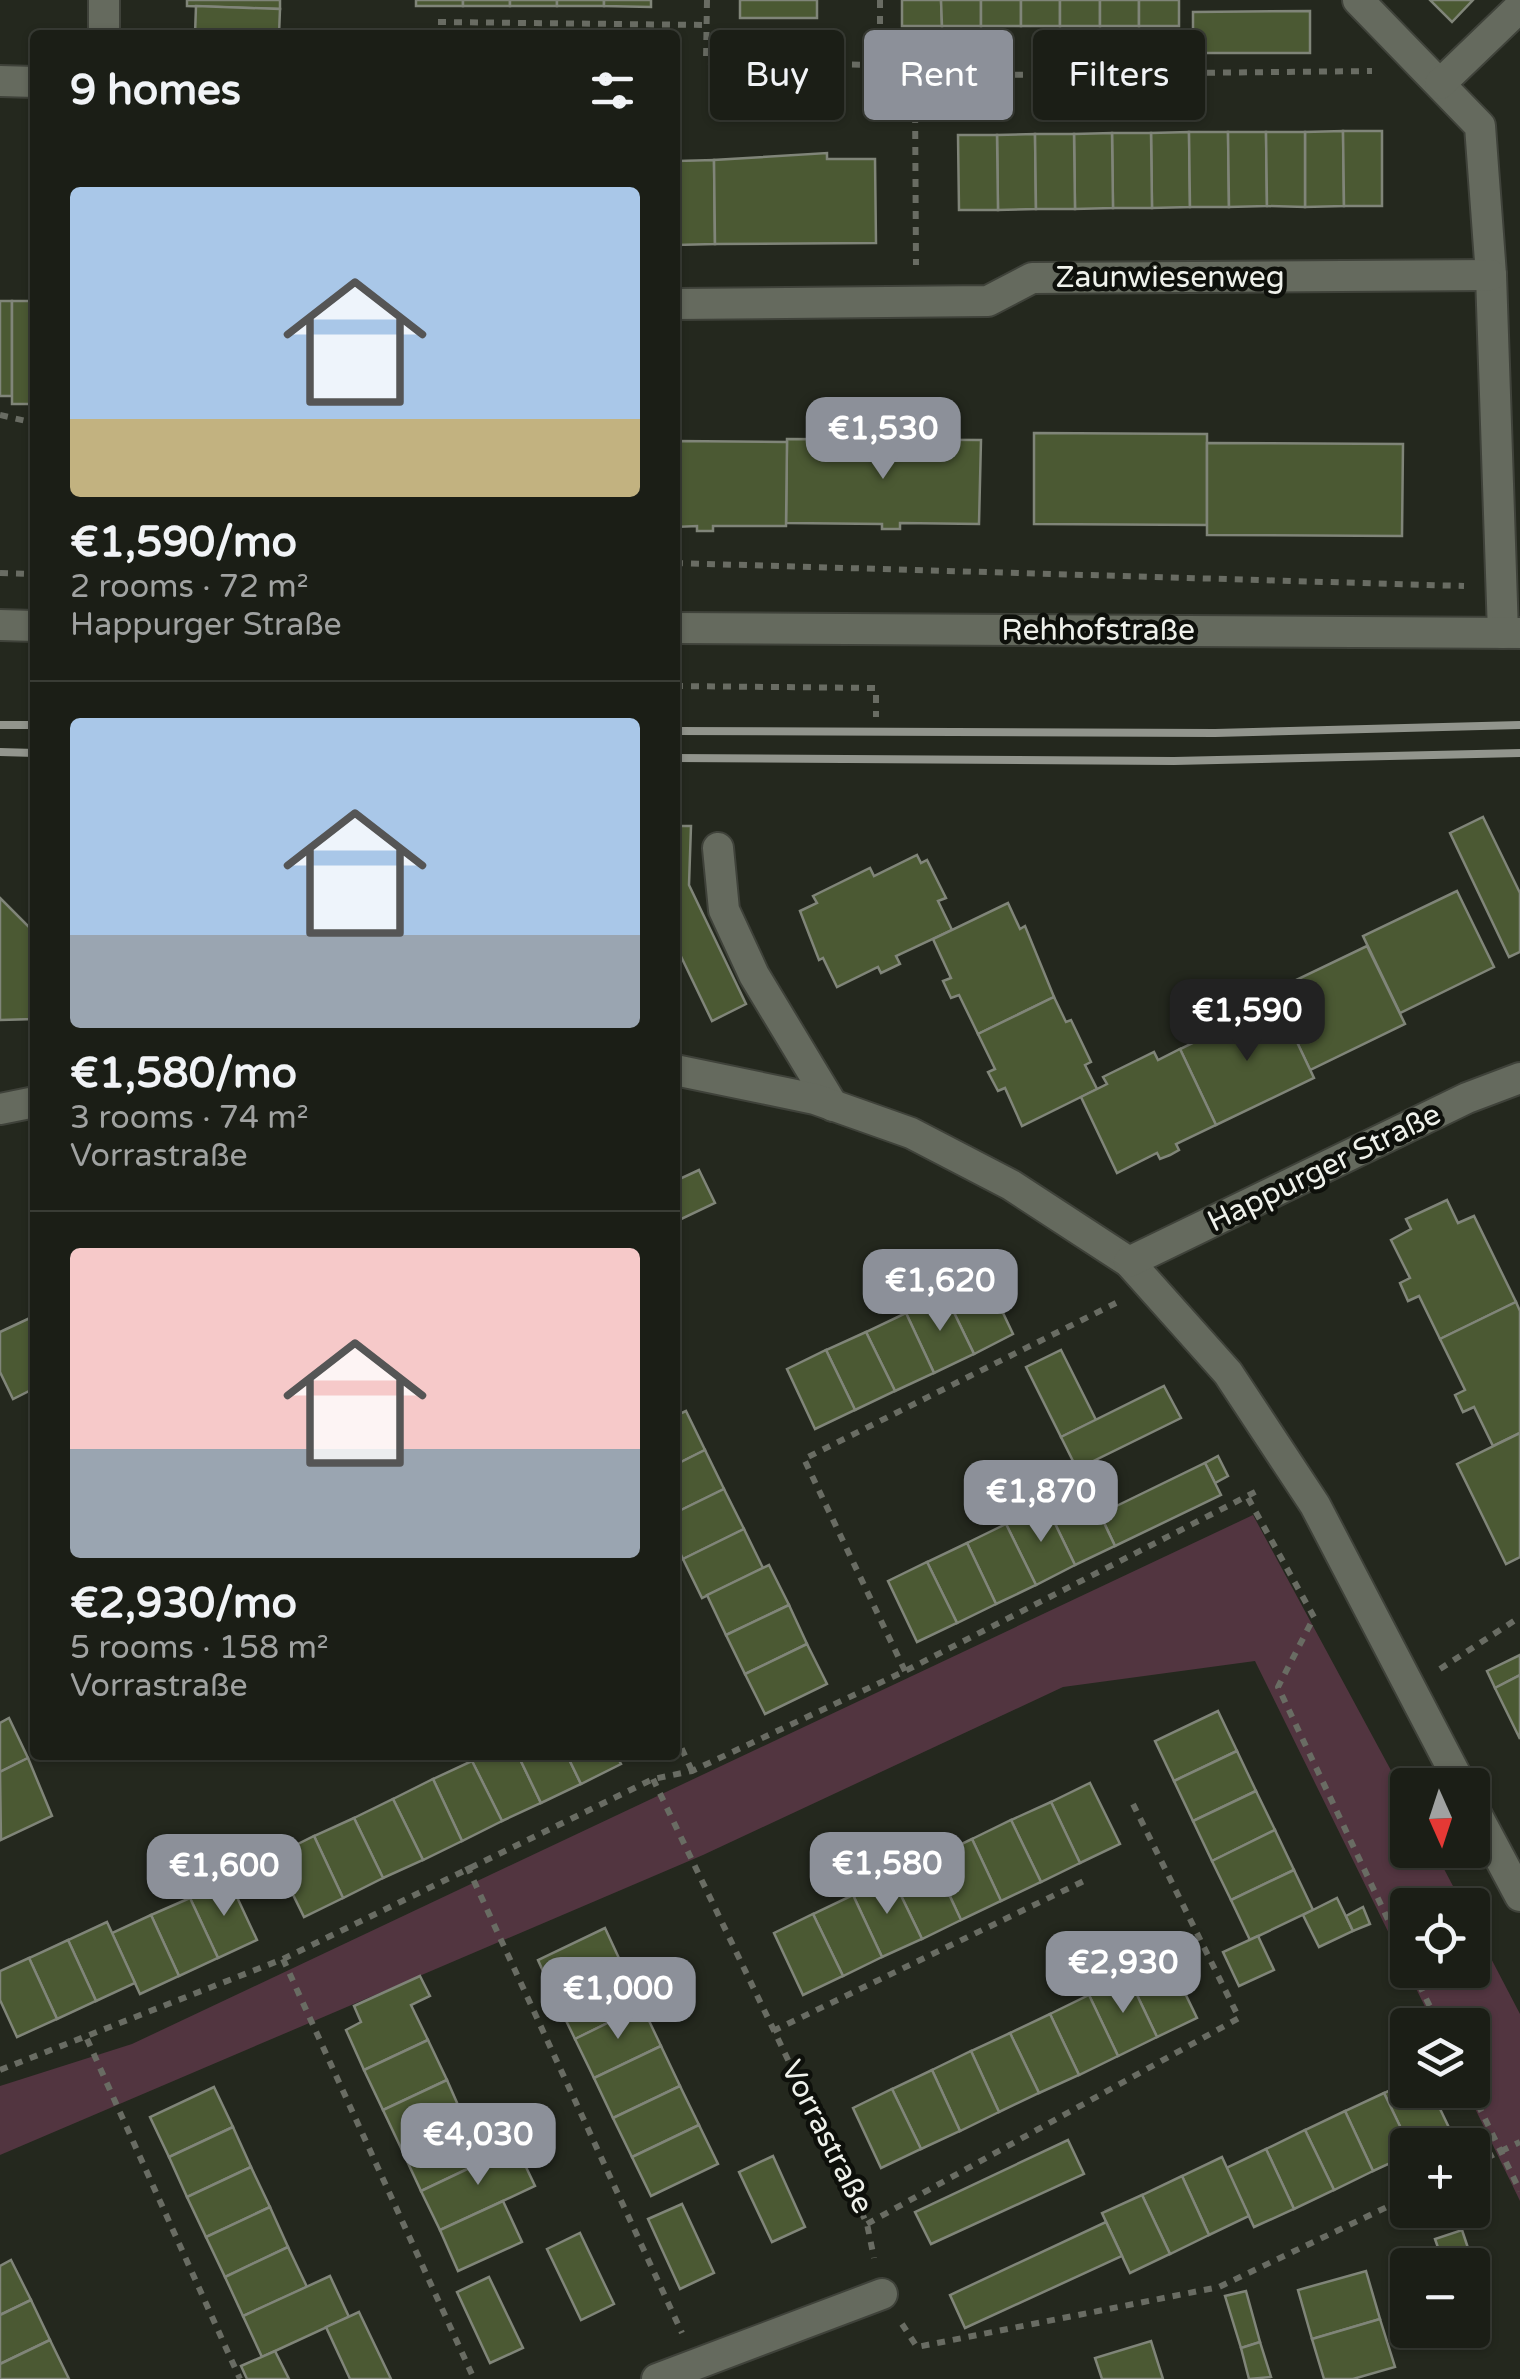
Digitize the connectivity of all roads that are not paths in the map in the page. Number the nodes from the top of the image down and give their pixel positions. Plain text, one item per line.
1 (104, 0) edge
2 (1358, 0) edge
3 (1520, 7) edge
4 (104, 30) edge
5 (0, 81) edge
6 (30, 82) edge
7 (1440, 84) junction
8 (1490, 275) junction
9 (680, 304) edge
10 (0, 625) edge
11 (30, 626) edge
12 (680, 628) edge
13 (1512, 633) edge
14 (718, 848) dead end
15 (680, 1071) edge
16 (1520, 1078) edge
17 (30, 1103) edge
18 (833, 1106) junction
19 (0, 1110) edge
20 (1137, 1271) junction
21 (1452, 1768) edge
22 (1490, 1840) edge
23 (1520, 1896) edge
24 (882, 2294) road end
25 (657, 2379) edge

1 - 4 street
2 - 7 street
3 - 7 street
5 - 6 street
7 - 8 street
8 - 9 street, Zaunwiesenweg
8 - 13 street
10 - 11 street
12 - 13 street, Rehhofstraße
14 - 18 street
15 - 18 street
16 - 20 street, Happurger Straße
17 - 19 street
18 - 20 street
20 - 21 street
22 - 23 street
24 - 25 street

